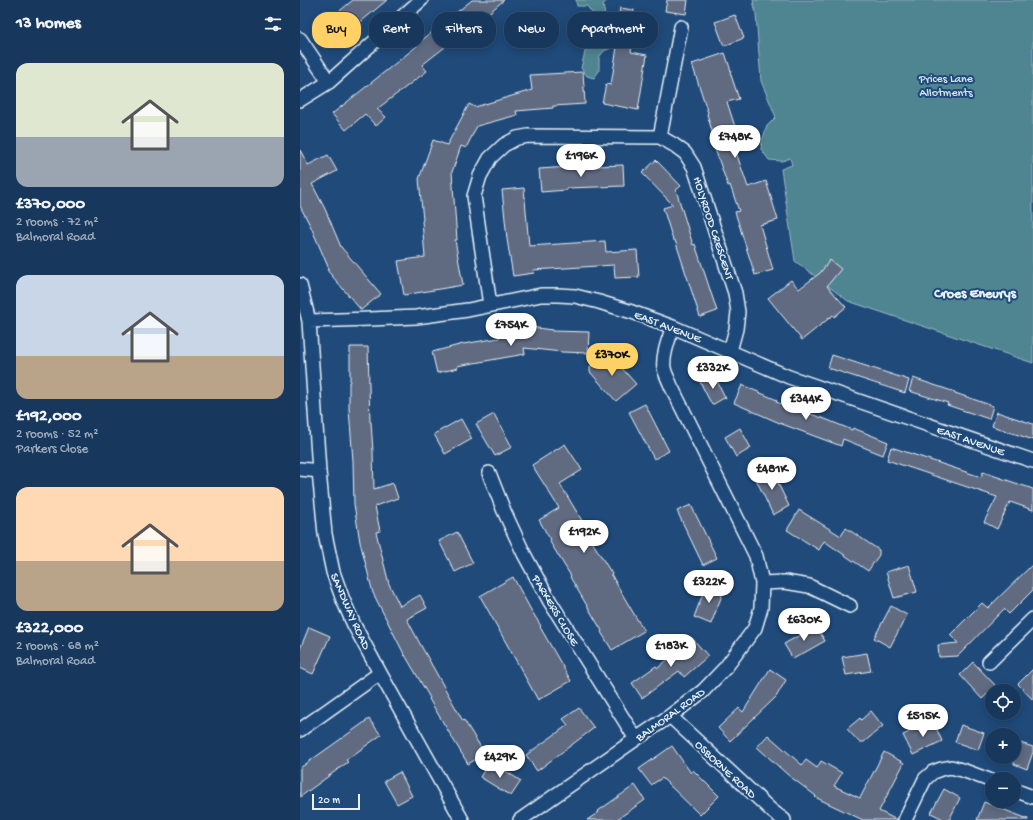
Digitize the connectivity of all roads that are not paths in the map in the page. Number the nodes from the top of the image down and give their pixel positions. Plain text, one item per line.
1 (421, 0) edge
2 (681, 27) dead end
3 (300, 39) edge
4 (329, 82) junction
5 (300, 100) edge
6 (660, 137) junction
7 (300, 285) edge
8 (490, 305) junction
9 (309, 321) junction
10 (673, 327) junction
11 (730, 351) junction
12 (1033, 461) edge
13 (300, 469) edge
14 (319, 470) junction
15 (489, 473) dead end
16 (762, 582) junction
17 (850, 606) dead end
18 (1033, 619) edge
19 (989, 662) dead end
20 (380, 672) junction
21 (670, 716) junction
22 (300, 730) edge
23 (636, 739) junction
24 (985, 779) edge
25 (1021, 793) edge
26 (1033, 797) edge
27 (770, 815) edge
28 (462, 820) edge
29 (520, 820) edge
30 (784, 820) edge
31 (905, 820) edge

1 - 4 street
2 - 6 street
3 - 4 street
4 - 5 street
6 - 8 street, HOLYROOD CRESCENT
6 - 11 street, HOLYROOD CRESCENT
7 - 9 street, SANDWAY ROAD
8 - 9 street, EAST AVENUE
8 - 10 street, EAST AVENUE
9 - 14 street, SANDWAY ROAD
10 - 11 street, EAST AVENUE
10 - 16 street, BALMORAL ROAD
11 - 12 street, EAST AVENUE
13 - 14 street
14 - 20 street, SANDWAY ROAD
15 - 23 street, PARKERS CLOSE
16 - 17 street
16 - 21 street, BALMORAL ROAD
18 - 19 street
20 - 22 street
20 - 28 street, SANDWAY ROAD
21 - 23 street, BALMORAL ROAD
21 - 27 street, OSBORNE ROAD
23 - 29 street, BALMORAL ROAD
24 - 31 street
25 - 26 street
27 - 30 street, OSBORNE ROAD

